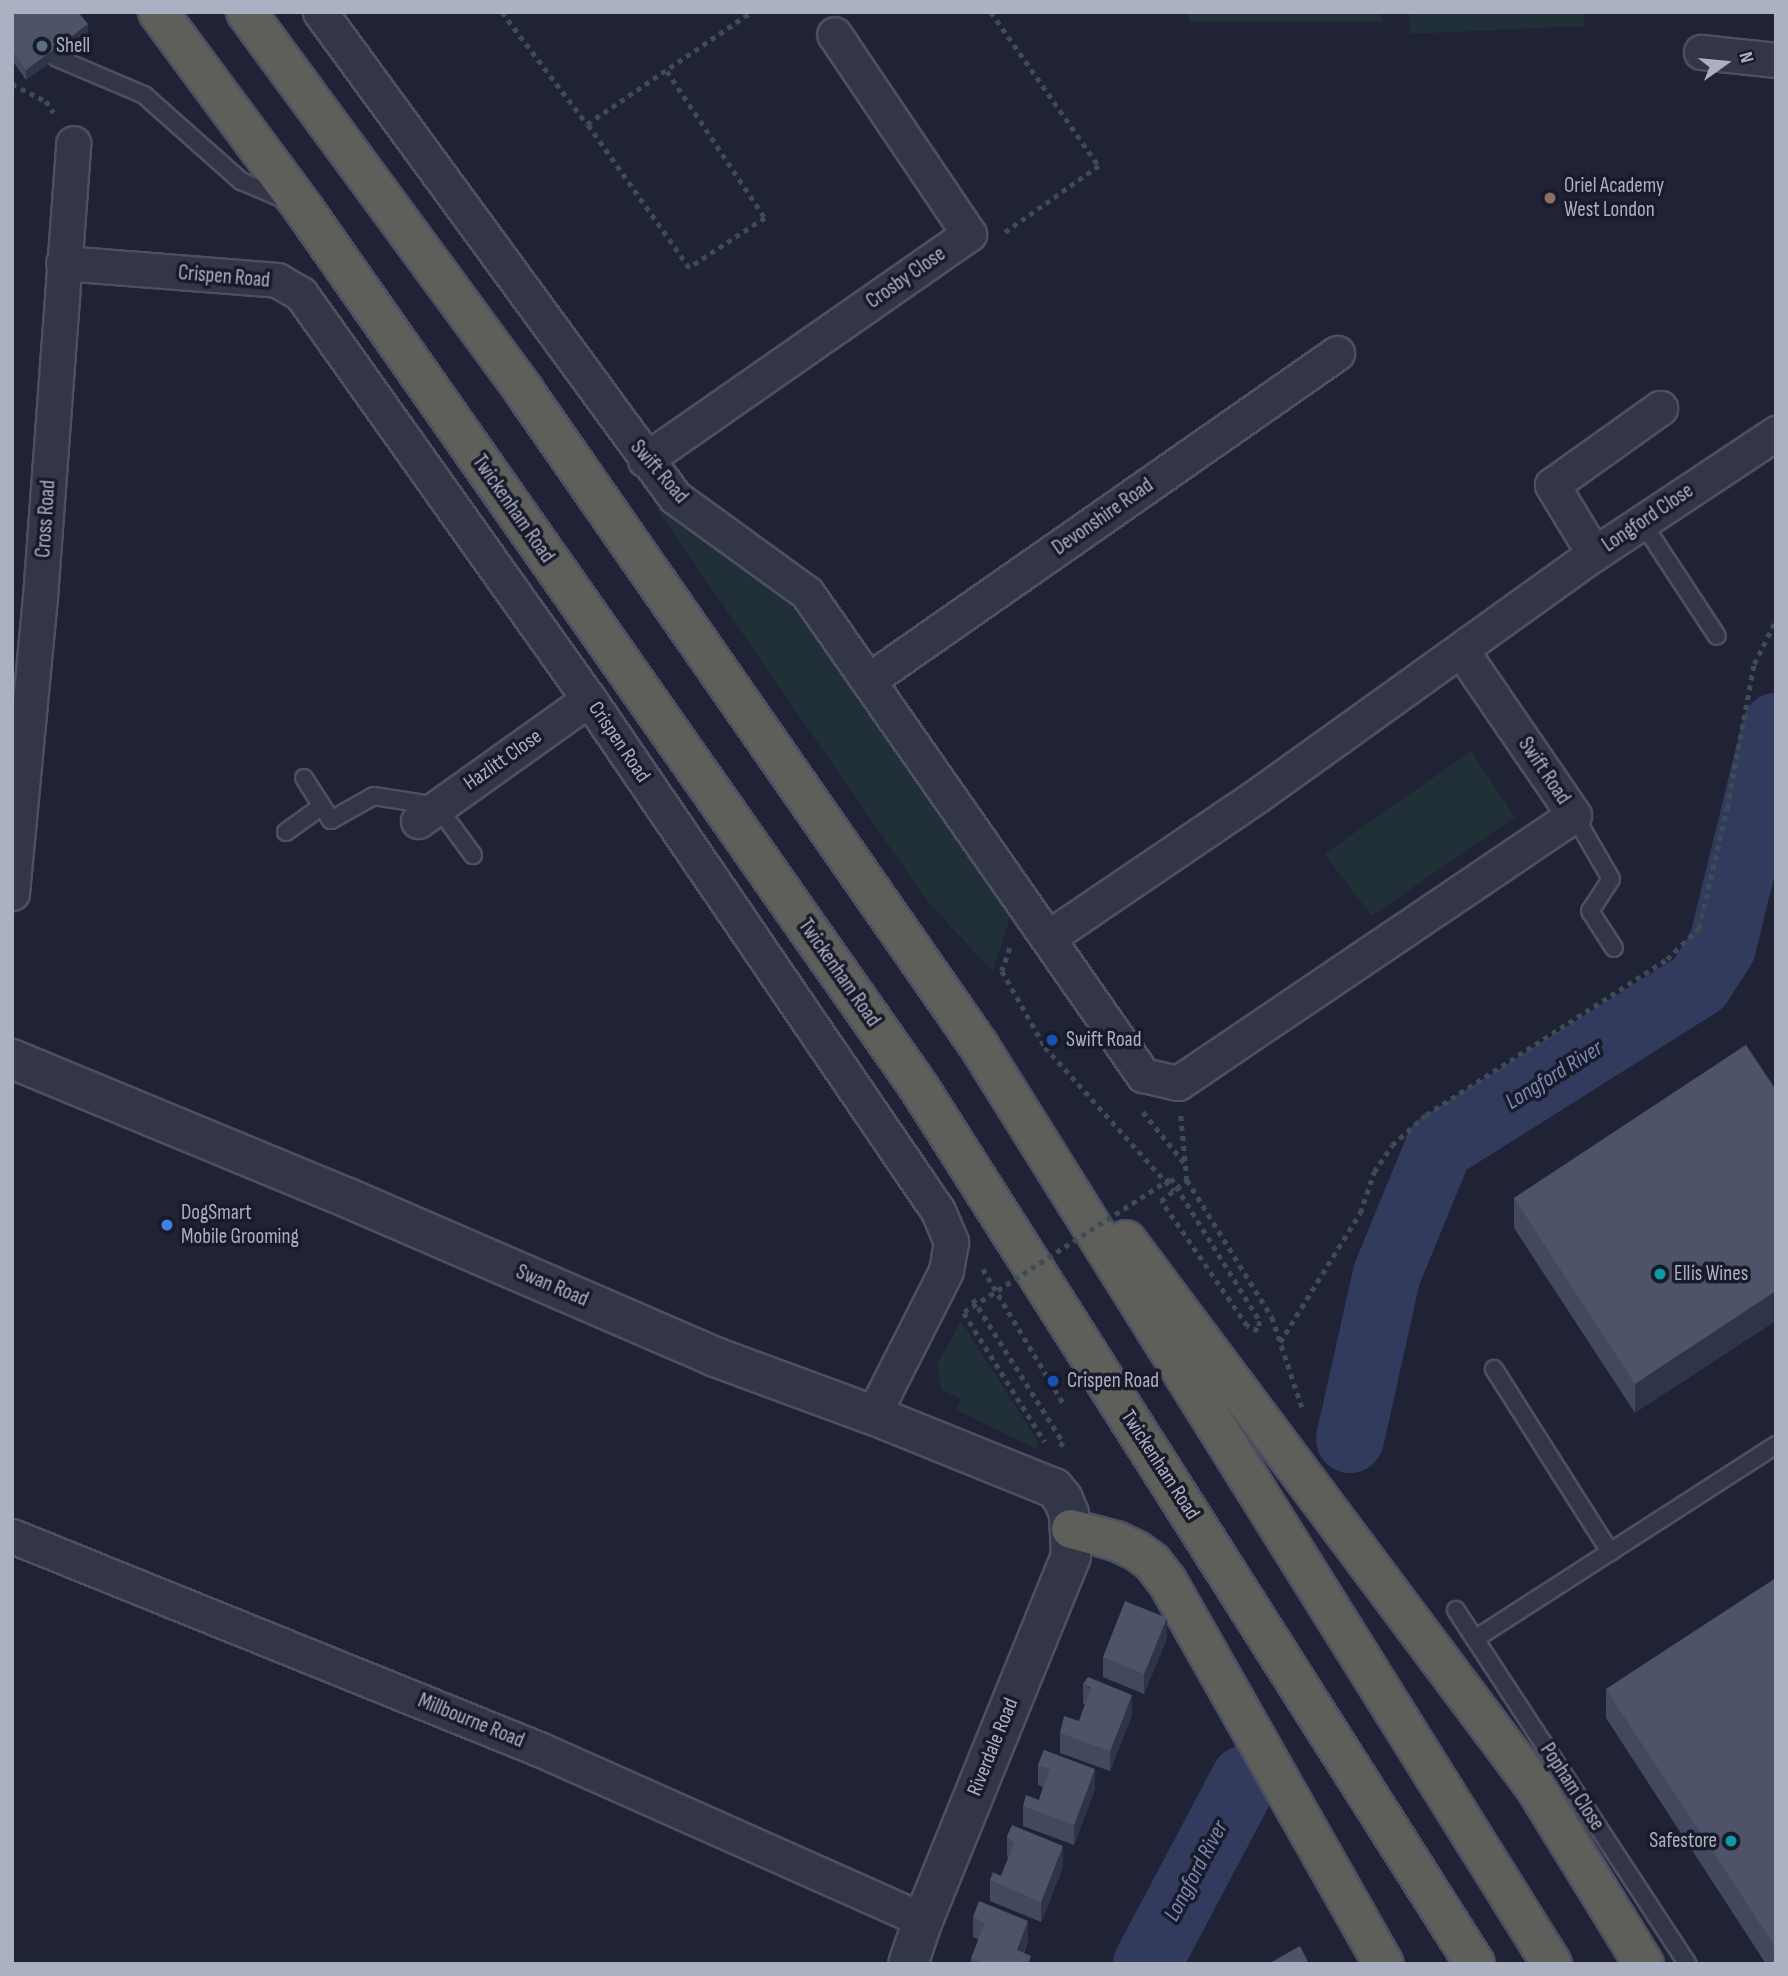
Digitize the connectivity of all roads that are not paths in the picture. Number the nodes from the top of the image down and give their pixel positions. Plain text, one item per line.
1 (158, 12) edge
2 (246, 12) edge
3 (320, 12) edge
4 (834, 34) dead end
5 (1701, 52) dead end
6 (57, 58) edge
7 (1776, 60) edge
8 (73, 144) road end
9 (303, 208) junction
10 (63, 263) junction
11 (1337, 353) dead end
12 (1661, 408) dead end
13 (1776, 433) edge
14 (645, 460) junction
15 (1643, 522) junction
16 (1594, 554) junction
17 (26, 592) edge
18 (1717, 636) dead end
19 (1461, 650) junction
20 (869, 680) junction
21 (589, 699) junction
22 (304, 778) dead end
23 (322, 806) junction
24 (428, 813) junction
25 (1574, 815) junction
26 (286, 832) dead end
27 (472, 855) dead end
28 (12, 893) edge
29 (1049, 937) junction
30 (1614, 948) dead end
31 (979, 1046) junction
32 (12, 1059) edge
33 (1494, 1369) dead end
34 (873, 1415) junction
35 (1776, 1445) edge
36 (1071, 1529) junction
37 (12, 1536) edge
38 (1610, 1552) junction
39 (1457, 1610) dead end
40 (1475, 1639) junction
41 (1360, 1779) junction
42 (923, 1920) junction
43 (908, 1964) edge
44 (1384, 1964) edge
45 (1455, 1964) edge
46 (1475, 1964) edge
47 (1552, 1964) edge
48 (1644, 1964) edge
49 (1688, 1964) edge

1 - 9 highway, Twickenham Road
2 - 31 highway
3 - 14 street, Swift Road
4 - 14 street, Crosby Close
5 - 7 street
6 - 9 lane
8 - 10 street, Cross Road
9 - 41 highway, Twickenham Road
10 - 17 street, Cross Road
10 - 21 street, Crispen Road
11 - 20 street, Devonshire Road
12 - 16 street, Longford Close
13 - 15 street, Longford Close
14 - 20 street, Swift Road
15 - 16 street, Longford Close
15 - 18 lane
16 - 19 street
17 - 28 street, Cross Road
19 - 25 street, Swift Road
19 - 29 street
20 - 29 street, Swift Road
21 - 24 street, Hazlitt Close
21 - 34 street, Crispen Road
22 - 23 lane
23 - 24 lane
23 - 26 lane
24 - 27 lane
25 - 29 street, Swift Road
25 - 30 lane
31 - 47 highway
31 - 48 highway
32 - 34 street, Swan Road
33 - 38 lane
34 - 36 street, Swan Road
35 - 38 lane
36 - 42 street, Riverdale Road
36 - 44 highway
37 - 42 street, Millbourne Road
38 - 40 lane
39 - 40 lane, Popham Close
40 - 49 lane, Popham Close
41 - 45 highway
41 - 46 highway, Twickenham Road
42 - 43 street, Riverdale Road

